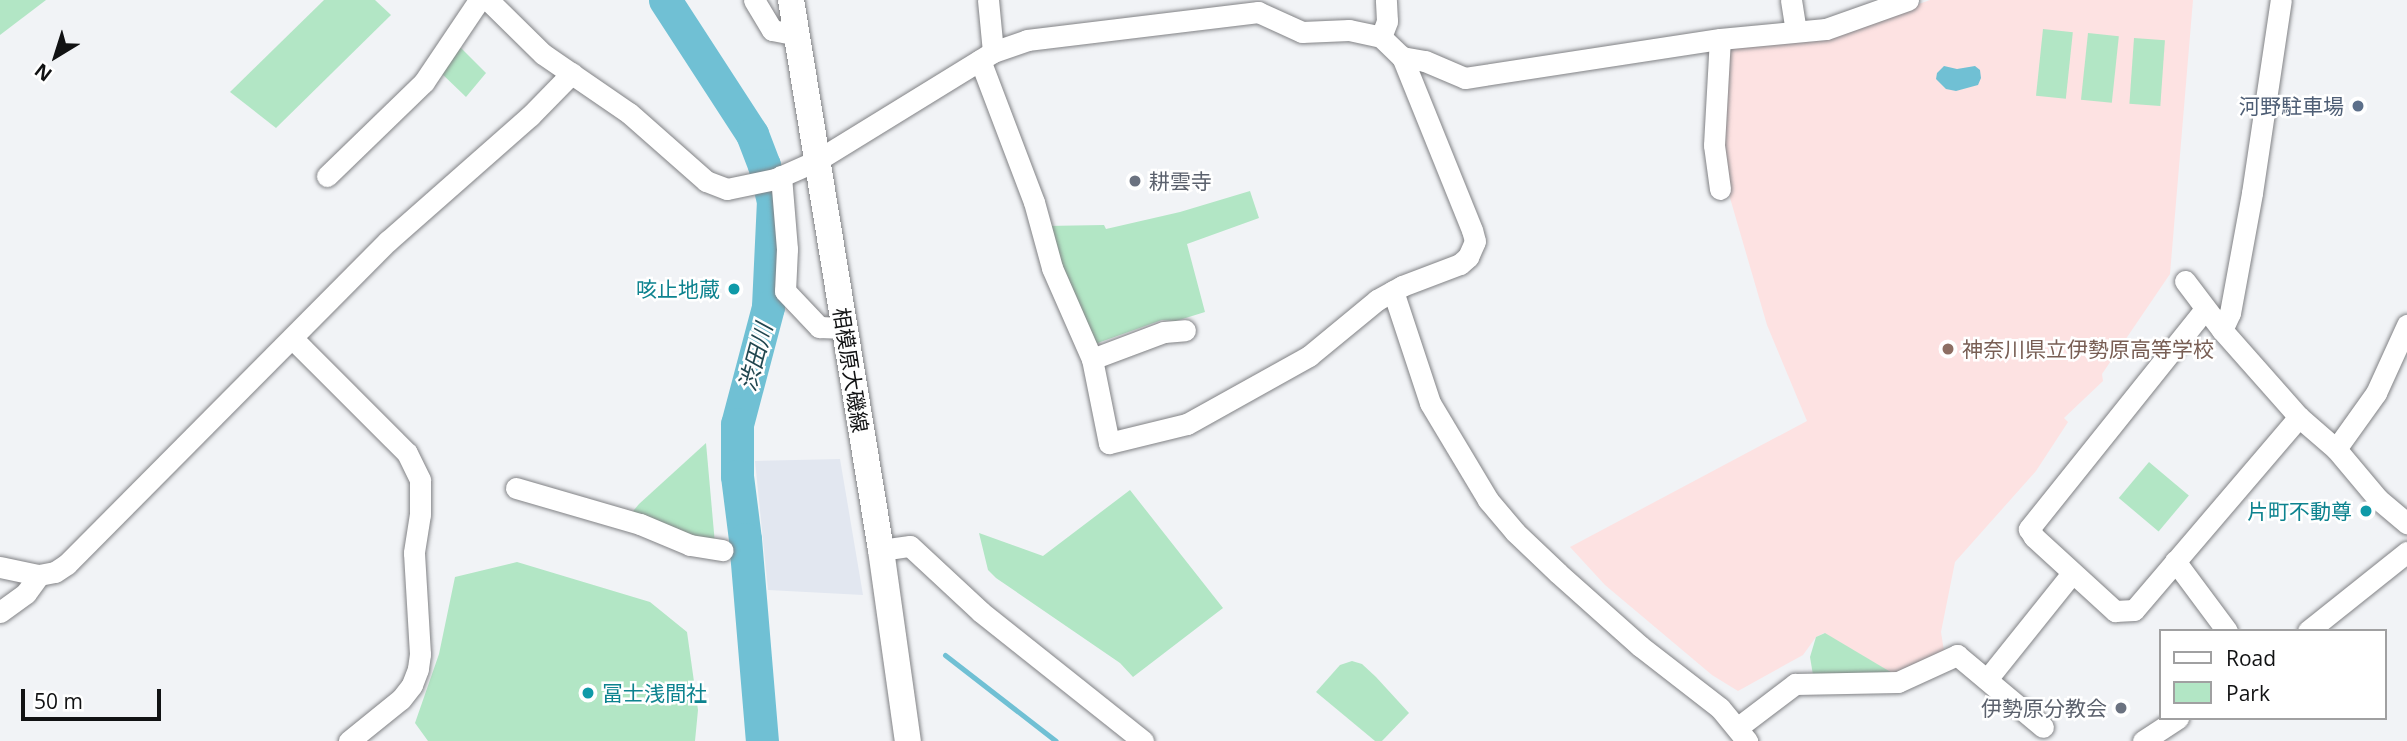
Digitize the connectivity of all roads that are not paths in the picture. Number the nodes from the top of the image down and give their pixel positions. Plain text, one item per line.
1 (479, 0) edge
2 (488, 0) edge
3 (754, 0) edge
4 (791, 0) edge
5 (988, 0) edge
6 (1385, 0) edge
7 (1791, 0) edge
8 (1908, 0) edge
9 (2281, 0) edge
10 (1256, 6) edge
11 (1796, 31) junction
12 (797, 35) junction
13 (1381, 37) junction
14 (1720, 39) junction
15 (987, 56) junction
16 (1402, 57) junction
17 (572, 73) junction
18 (816, 161) junction
19 (327, 176) dead end
20 (778, 178) junction
21 (1720, 189) dead end
22 (2185, 281) dead end
23 (1393, 291) junction
24 (2206, 309) junction
25 (2407, 325) edge
26 (845, 328) junction
27 (1185, 330) dead end
28 (2222, 330) junction
29 (293, 339) junction
30 (1092, 359) junction
31 (2299, 417) junction
32 (2336, 449) junction
33 (516, 488) dead end
34 (2407, 523) edge
35 (723, 550) dead end
36 (881, 550) junction
37 (2407, 552) edge
38 (2175, 561) junction
39 (0, 567) edge
40 (2072, 573) junction
41 (39, 575) junction
42 (0, 612) edge
43 (2226, 629) edge
44 (2311, 629) edge
45 (1988, 678) junction
46 (2175, 720) edge
47 (2043, 727) dead end
48 (1742, 735) edge
49 (349, 741) edge
50 (908, 741) edge
51 (1143, 741) edge
52 (2143, 741) edge

1 - 19 street
2 - 17 street
3 - 12 street
4 - 12 main road, 相模原大磯線
5 - 15 street
6 - 13 street
7 - 11 street
8 - 11 street
9 - 28 street
10 - 13 street
10 - 15 street
11 - 14 street
12 - 18 main road, 相模原大磯線
13 - 16 street
14 - 16 street
14 - 21 street
15 - 18 street
15 - 30 street
16 - 23 street
17 - 20 street
17 - 29 street
18 - 20 street
18 - 26 main road, 相模原大磯線
20 - 26 street
22 - 24 street
23 - 30 street
23 - 48 street
24 - 28 street
24 - 40 street
25 - 32 street
26 - 36 main road, 相模原大磯線
27 - 30 street
28 - 31 street
29 - 41 street
29 - 49 street
31 - 32 street
31 - 38 street
32 - 34 street
33 - 35 street
36 - 50 main road, 相模原大磯線
36 - 51 street
37 - 44 street
38 - 40 street
38 - 43 street
39 - 41 street
40 - 45 street
41 - 42 street
45 - 47 street
45 - 48 street
46 - 52 street

